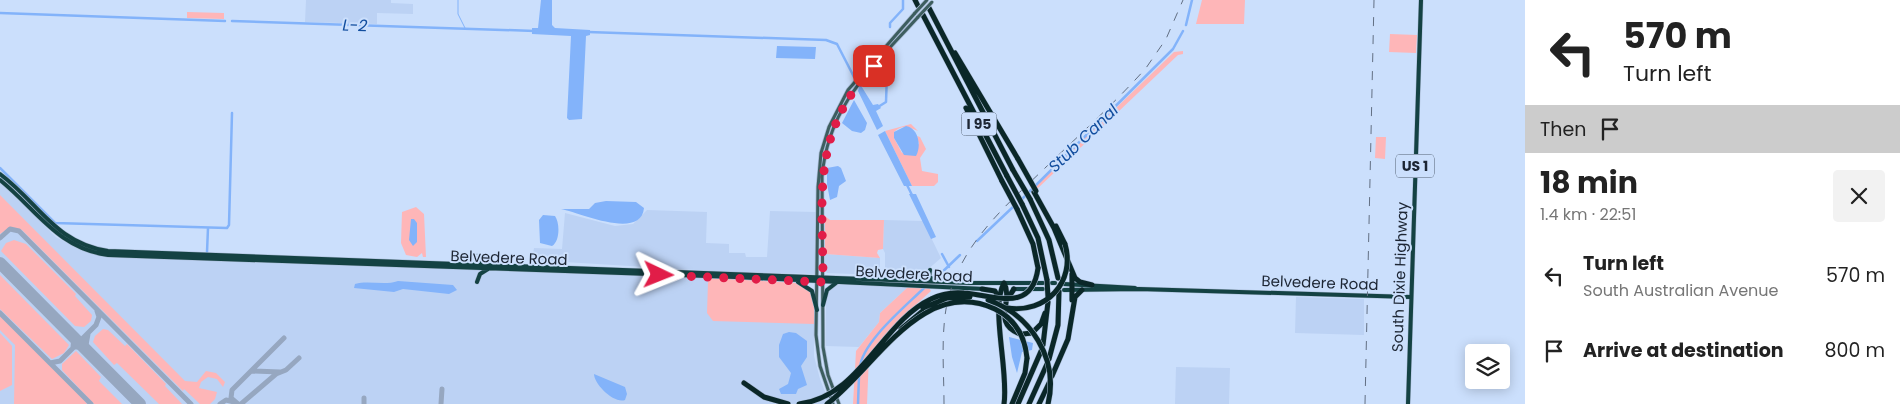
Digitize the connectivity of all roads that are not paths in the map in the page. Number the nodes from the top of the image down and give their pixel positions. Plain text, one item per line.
1 (915, 0) edge
2 (927, 0) edge
3 (1421, 0) edge
4 (933, 1) edge
5 (918, 6) dead end
6 (929, 8) dead end
7 (920, 16) junction
8 (944, 38) junction
9 (952, 72) junction
10 (0, 174) edge
11 (0, 180) edge
12 (1035, 191) junction
13 (28, 204) junction
14 (477, 256) dead end
15 (488, 267) junction
16 (566, 267) junction
17 (1070, 268) junction
18 (930, 270) dead end
19 (556, 271) junction
20 (817, 276) junction
21 (823, 276) junction
22 (791, 280) junction
23 (817, 281) junction
24 (937, 281) junction
25 (477, 282) dead end
26 (823, 282) junction
27 (838, 282) junction
28 (1004, 283) junction
29 (1092, 285) junction
30 (1055, 286) junction
31 (1072, 287) junction
32 (982, 289) junction
33 (1001, 289) junction
34 (1007, 289) junction
35 (1014, 289) junction
36 (1139, 289) junction
37 (1044, 290) dead end
38 (1082, 290) junction
39 (1410, 297) junction
40 (1000, 299) junction
41 (1048, 300) junction
42 (823, 305) junction
43 (817, 310) junction
44 (1004, 311) junction
45 (1072, 318) junction
46 (895, 330) junction
47 (888, 344) junction
48 (744, 383) dead end
49 (788, 404) edge
50 (800, 404) edge
51 (827, 404) edge
52 (832, 404) edge
53 (839, 404) edge
54 (1004, 404) edge
55 (1012, 404) edge
56 (1018, 404) edge
57 (1029, 404) edge
58 (1039, 404) edge
59 (1048, 404) edge
60 (1408, 404) edge

1 - 5 highway
2 - 20 main road, bridge
3 - 39 main road, South Dixie Highway / US 1
4 - 7 main road, bridge
6 - 8 highway, I 95
7 - 9 highway, I 95
7 - 21 main road
8 - 12 highway, bridge
8 - 30 highway, I 95, bridge
9 - 30 highway, I 95, bridge
9 - 46 highway, bridge
10 - 13 main road, Belvedere Road
11 - 13 main road, Belvedere Road
12 - 17 highway
12 - 47 highway, bridge
13 - 15 main road, Belvedere Road
14 - 15 main road
15 - 16 main road, Belvedere Road
15 - 19 main road, Belvedere Road
15 - 25 main road
16 - 19 main road
16 - 20 main road, Belvedere Road
17 - 29 highway
17 - 31 highway
18 - 24 main road
19 - 22 main road, Belvedere Road
20 - 21 main road, Belvedere Road
20 - 23 main road
21 - 24 main road, Belvedere Road
21 - 26 main road
22 - 23 main road, Belvedere Road
22 - 43 main road
23 - 26 main road, Belvedere Road
23 - 43 main road
24 - 28 main road, Belvedere Road
26 - 27 main road, Belvedere Road
26 - 42 main road
27 - 32 main road, Belvedere Road
27 - 42 main road
28 - 30 main road, Belvedere Road
28 - 33 highway
28 - 34 highway
29 - 31 main road, Belvedere Road
29 - 36 main road, Belvedere Road
30 - 31 main road, Belvedere Road
30 - 41 highway, I 95, bridge
30 - 57 highway, I 95
31 - 38 main road, Belvedere Road
31 - 45 highway
32 - 33 main road, Belvedere Road
32 - 40 highway
33 - 34 main road, Belvedere Road
33 - 40 highway
34 - 35 main road, Belvedere Road
34 - 44 highway
35 - 37 main road, Belvedere Road
35 - 44 highway
36 - 38 main road, Belvedere Road
36 - 39 main road, Belvedere Road
38 - 45 highway
39 - 60 main road, South Dixie Highway / US 1
40 - 54 highway
41 - 44 highway
41 - 56 highway, I 95
42 - 53 main road
43 - 52 main road
45 - 58 highway
46 - 50 highway, bridge
46 - 59 highway, bridge
47 - 51 highway, bridge
47 - 55 highway, bridge
48 - 49 highway

